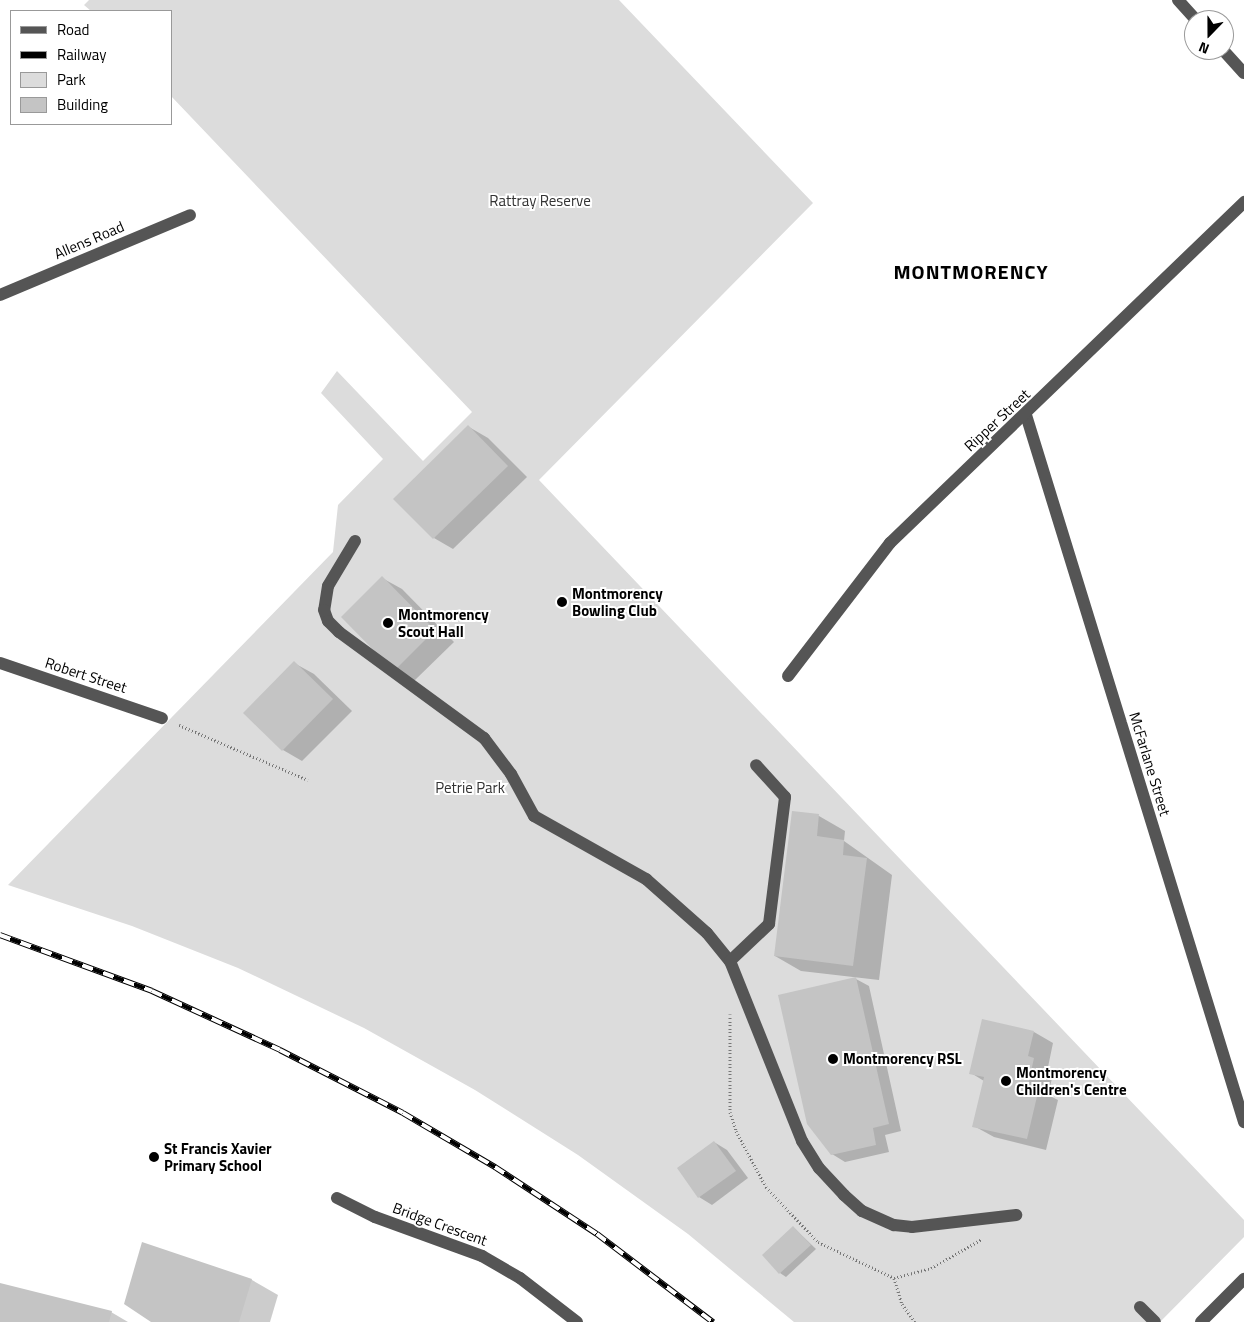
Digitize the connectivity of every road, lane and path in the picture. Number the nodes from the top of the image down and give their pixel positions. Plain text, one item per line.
1 (1178, 0) edge
2 (1187, 10) edge
3 (1232, 60) edge
4 (1244, 73) edge
5 (1244, 202) edge
6 (190, 215) dead end
7 (0, 295) edge
8 (1026, 415) junction
9 (355, 541) dead end
10 (0, 663) edge
11 (788, 676) dead end
12 (162, 718) joint
13 (756, 765) dead end
14 (308, 780) dead end
15 (730, 961) junction
16 (1244, 1122) edge
17 (336, 1198) dead end
18 (1016, 1215) dead end
19 (894, 1278) dead end
20 (1244, 1279) edge
21 (1140, 1307) dead end
22 (577, 1322) edge
23 (914, 1322) edge
24 (1155, 1322) edge
25 (1201, 1322) edge

1 - 2 street
3 - 4 street
5 - 8 street, Ripper Street
6 - 7 street, Allens Road
8 - 11 street, Ripper Street
8 - 16 street, McFarlane Street
9 - 15 street
10 - 12 street, Robert Street
12 - 14 path
13 - 15 street
15 - 18 street
17 - 22 street, Bridge Crescent
19 - 23 path
20 - 25 street
21 - 24 street

